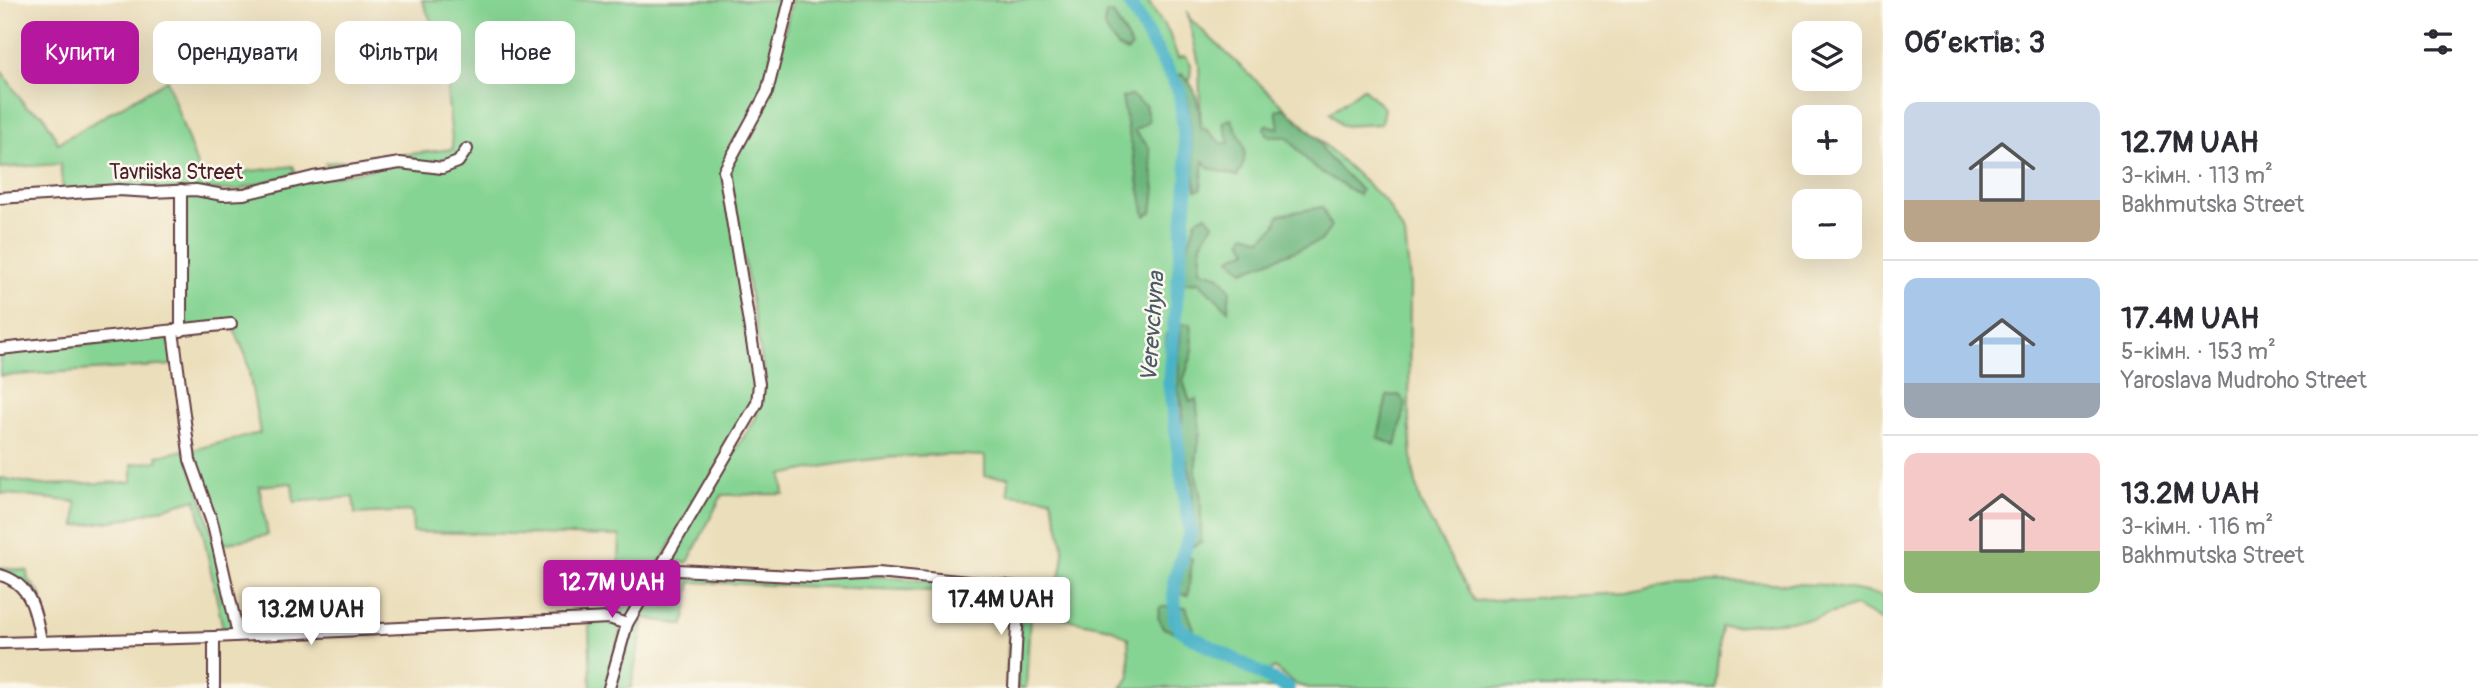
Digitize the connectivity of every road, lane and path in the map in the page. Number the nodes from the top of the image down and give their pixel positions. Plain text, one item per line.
1 (790, 0) edge
2 (467, 149) dead end
3 (181, 190) junction
4 (0, 198) edge
5 (231, 324) dead end
6 (177, 331) junction
7 (0, 349) edge
8 (657, 569) junction
9 (0, 575) edge
10 (1059, 586) dead end
11 (1019, 587) junction
12 (627, 624) junction
13 (237, 634) junction
14 (214, 637) junction
15 (41, 641) junction
16 (0, 643) edge
17 (214, 688) edge
18 (609, 688) edge
19 (1014, 688) edge

1 - 8 street
2 - 3 street, Tavriiska Street
3 - 4 street, Tavriiska Street
3 - 6 street
5 - 6 street
6 - 7 street
6 - 13 street
8 - 11 street
8 - 12 street
9 - 15 street
10 - 11 street
11 - 19 street
12 - 13 street
12 - 18 street
13 - 14 street
14 - 15 street
14 - 17 street
15 - 16 street

